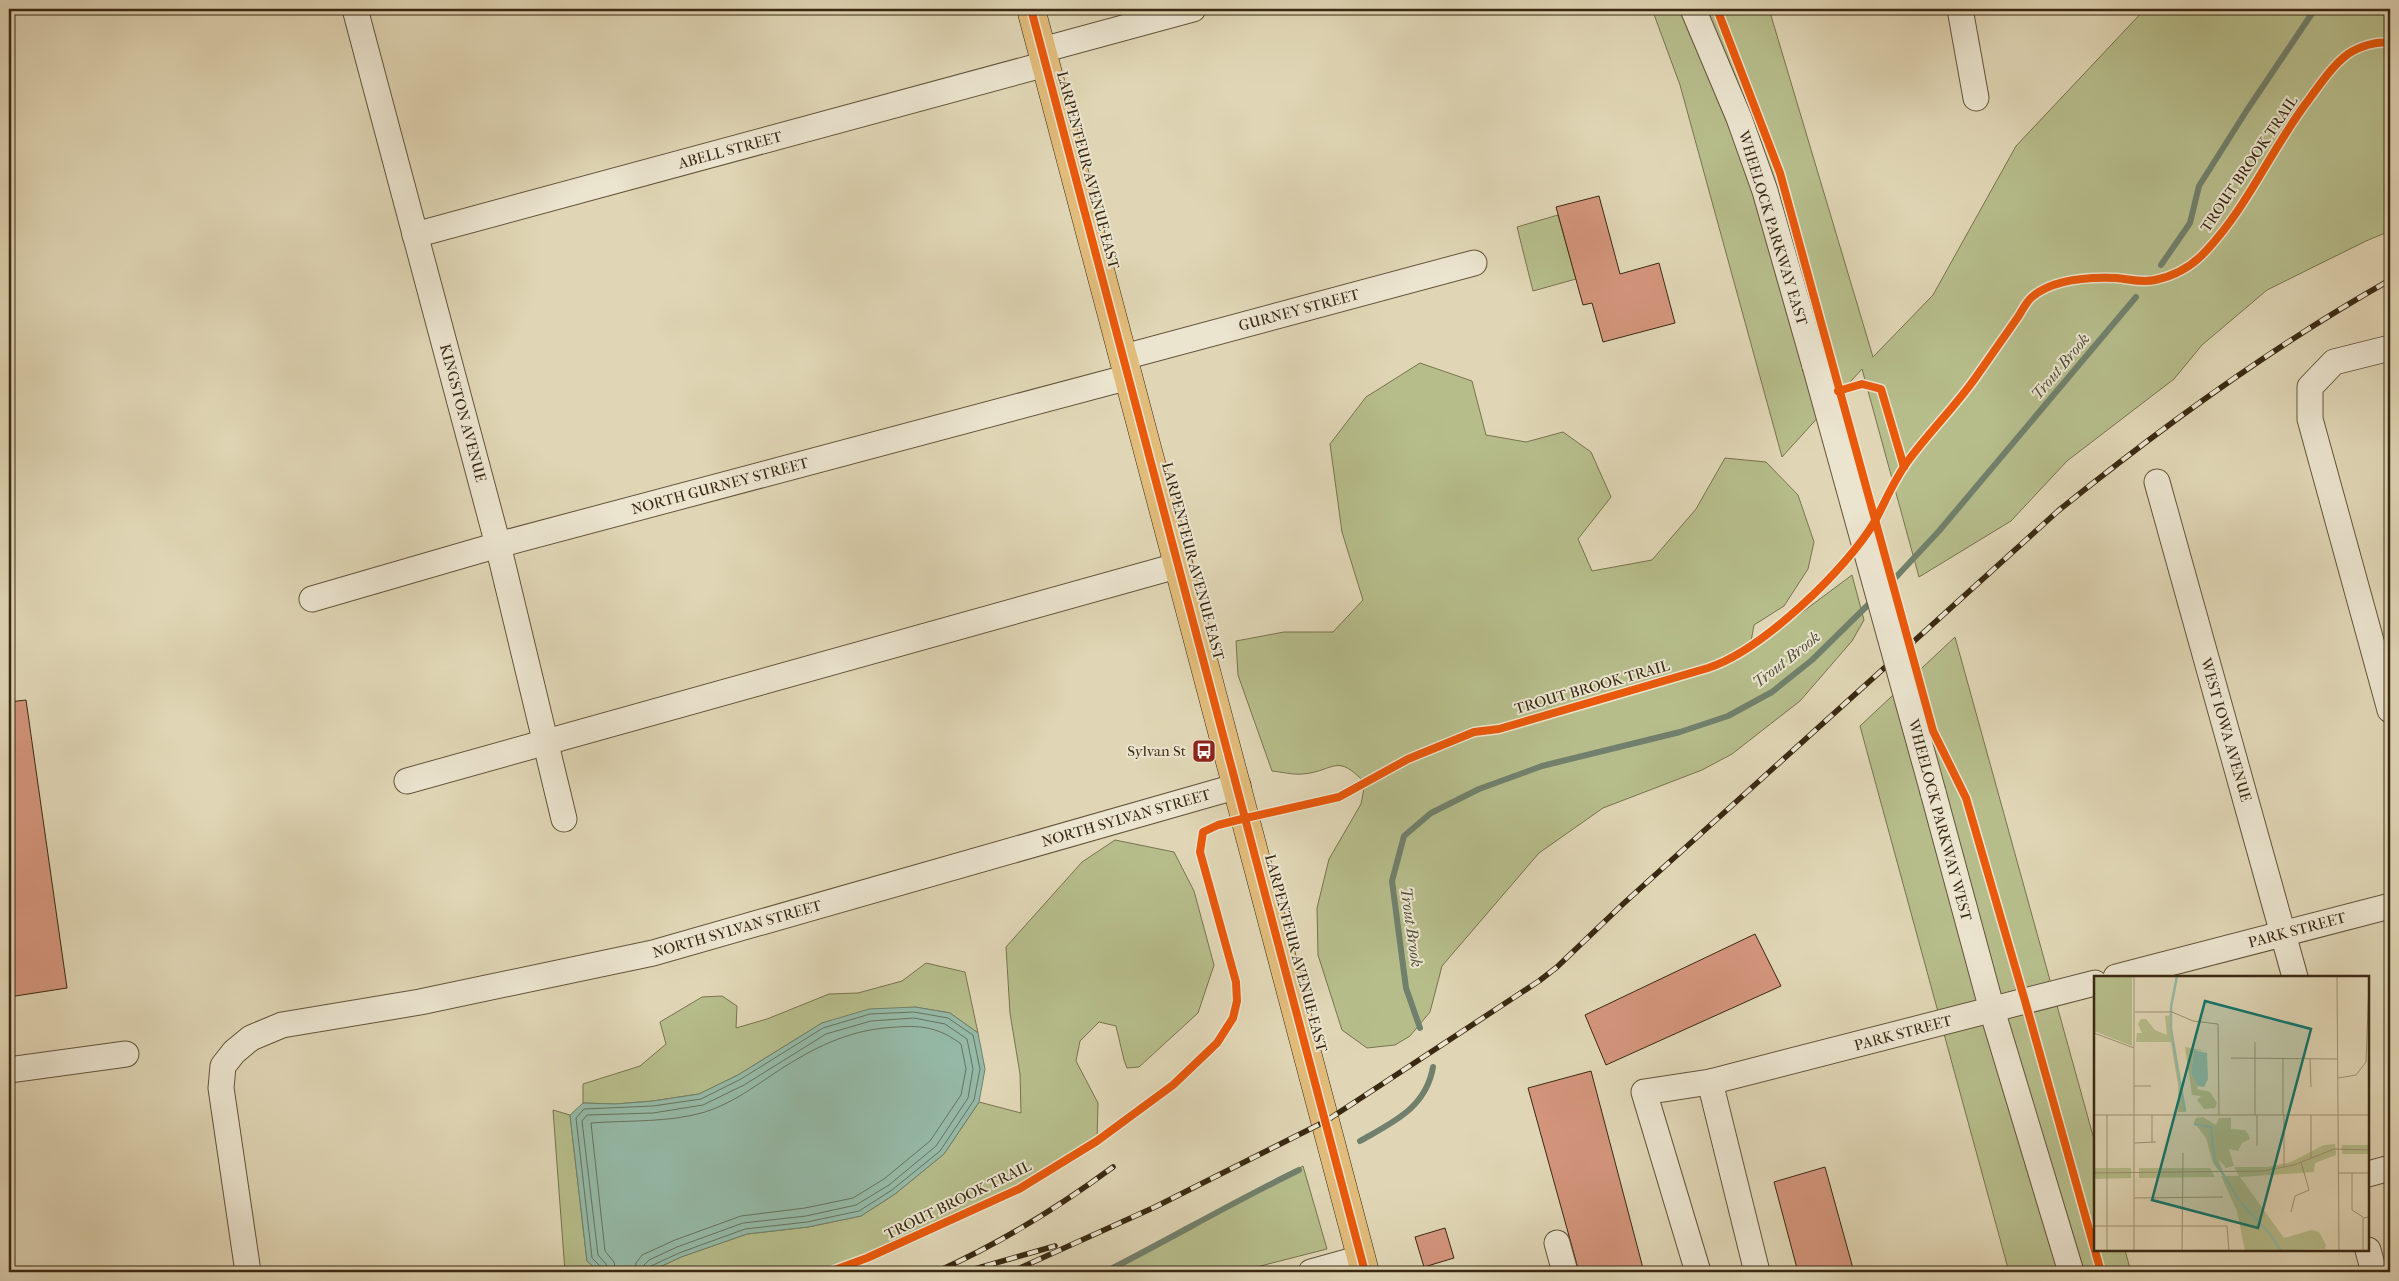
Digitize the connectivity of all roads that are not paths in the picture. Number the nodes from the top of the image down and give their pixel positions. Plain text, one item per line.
1 (355, 9) edge
2 (1031, 9) edge
3 (1193, 9) edge
4 (1693, 9) edge
5 (1960, 9) edge
6 (1044, 57) junction
7 (1976, 98) dead end
8 (415, 235) junction
9 (1474, 263) dead end
10 (2390, 348) edge
11 (1815, 366) joint
12 (1127, 367) junction
13 (2157, 482) dead end
14 (498, 545) junction
15 (1180, 565) junction
16 (312, 599) dead end
17 (2390, 710) edge
18 (545, 742) junction
19 (407, 781) dead end
20 (1238, 786) junction
21 (564, 819) dead end
22 (2390, 906) edge
23 (2283, 934) junction
24 (2120, 976) edge
25 (2295, 976) edge
26 (2094, 983) edge
27 (1992, 1010) junction
28 (126, 1054) dead end
29 (9, 1070) edge
30 (1710, 1082) junction
31 (2390, 1168) edge
32 (2369, 1174) edge
33 (1557, 1243) dead end
34 (2368, 1251) edge
35 (1363, 1265) edge
36 (248, 1272) edge
37 (1311, 1272) edge
38 (1565, 1272) edge
39 (1698, 1272) edge
40 (1757, 1272) edge
41 (2071, 1272) edge
42 (2374, 1272) edge

1 - 8 street, KINGSTON AVENUE
2 - 6 main road, LARPENTEUR AVENUE EAST
3 - 6 street, ABELL STREET
4 - 11 street, WHEELOCK PARKWAY EAST
5 - 7 street
6 - 8 street, ABELL STREET
6 - 12 main road, LARPENTEUR AVENUE EAST
8 - 14 street, KINGSTON AVENUE
9 - 12 street, GURNEY STREET
10 - 17 street
11 - 27 street, WHEELOCK PARKWAY WEST, bridge
12 - 14 street, NORTH GURNEY STREET
12 - 15 main road, LARPENTEUR AVENUE EAST
13 - 23 street, WEST IOWA AVENUE
14 - 16 street, NORTH GURNEY STREET
14 - 18 street, KINGSTON AVENUE
15 - 18 street
15 - 20 main road, LARPENTEUR AVENUE EAST
18 - 19 street
18 - 21 street, KINGSTON AVENUE
20 - 35 main road, LARPENTEUR AVENUE EAST
20 - 36 street, NORTH SYLVAN STREET
22 - 23 street, PARK STREET
23 - 24 street, PARK STREET
23 - 25 street, WEST IOWA AVENUE
26 - 27 street, PARK STREET
27 - 30 street, PARK STREET
27 - 41 street, WHEELOCK PARKWAY WEST
28 - 29 street
30 - 39 street, PARK STREET
30 - 40 street
31 - 32 street
33 - 38 street
34 - 42 street
35 - 37 street

